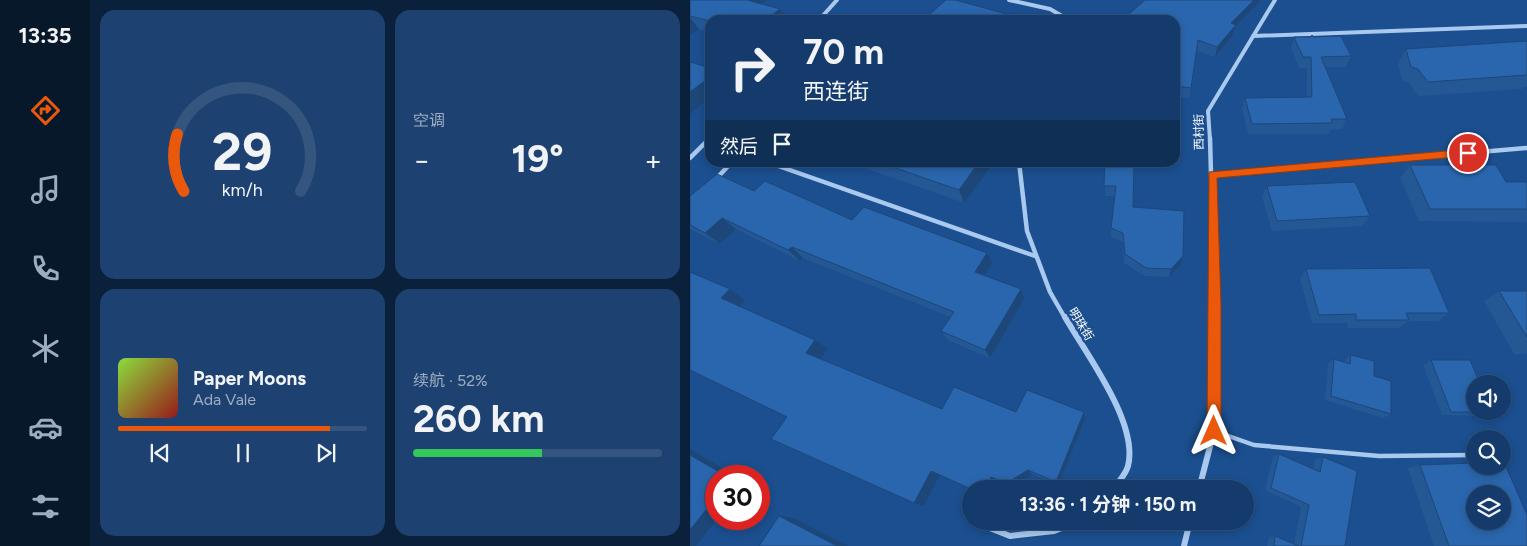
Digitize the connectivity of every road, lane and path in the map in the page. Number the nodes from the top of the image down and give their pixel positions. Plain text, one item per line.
1 (837, 0) edge
2 (1008, 0) edge
3 (1275, 0) edge
4 (824, 15) edge
5 (1062, 15) edge
6 (1527, 26) edge
7 (1253, 36) junction
8 (705, 143) edge
9 (1527, 148) edge
10 (690, 158) edge
11 (727, 167) edge
12 (781, 167) edge
13 (1020, 167) edge
14 (1212, 174) junction
15 (711, 183) edge
16 (1035, 256) junction
17 (1214, 431) junction
18 (1466, 454) edge
19 (1119, 480) edge
20 (1201, 480) edge
21 (994, 530) edge
22 (1056, 530) edge
23 (1188, 530) edge
24 (1184, 546) edge

1 - 4 street
2 - 5 street
3 - 7 street, 西村街
6 - 7 street
7 - 14 street, 西村街
8 - 10 street
9 - 14 street
11 - 15 street
12 - 16 street
13 - 16 street, 明珠街
14 - 17 street, 西村街
16 - 19 street, 明珠街
17 - 18 lane
17 - 20 street, 西村街
21 - 22 street
23 - 24 street

